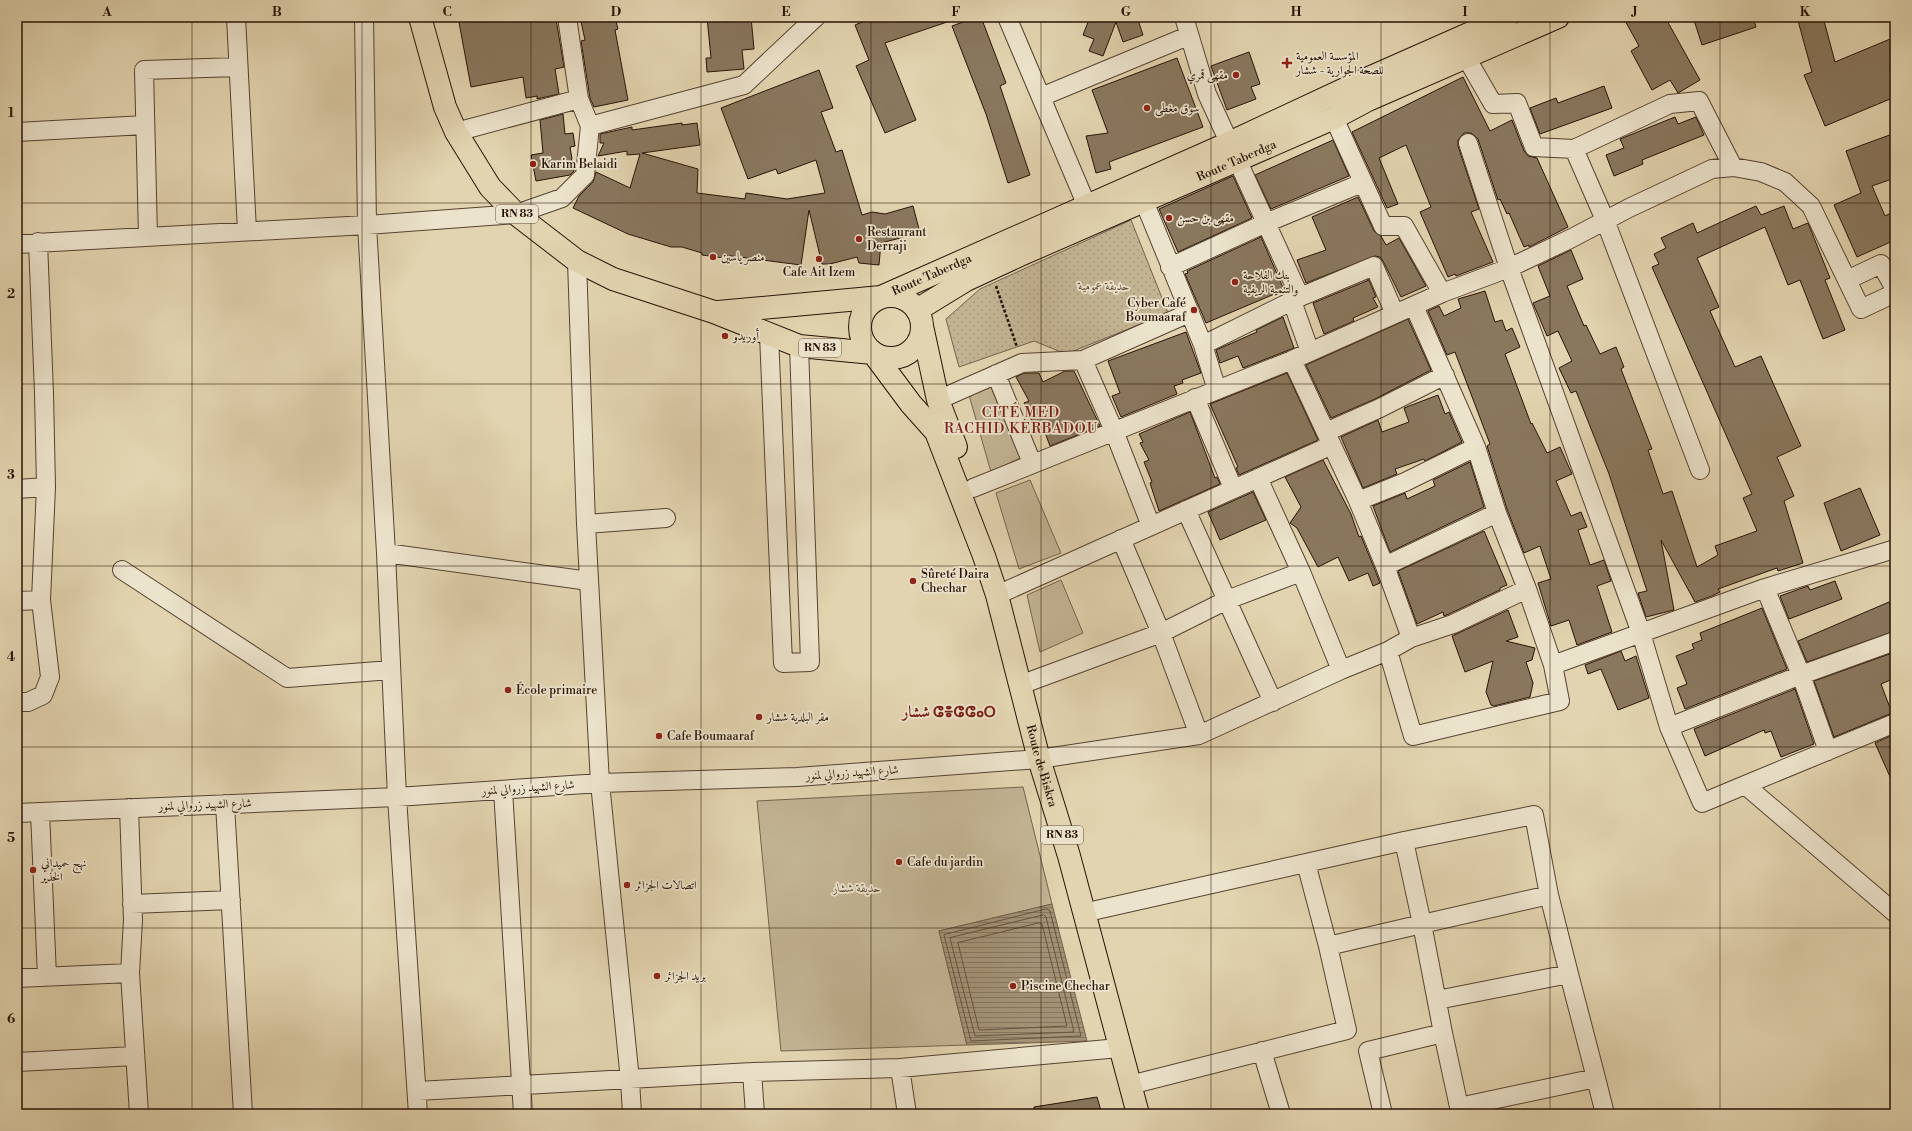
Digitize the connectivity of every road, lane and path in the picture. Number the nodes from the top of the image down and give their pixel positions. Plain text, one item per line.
1 (236, 17) edge
2 (364, 17) edge
3 (420, 17) edge
4 (567, 17) edge
5 (816, 17) edge
6 (1184, 17) edge
7 (1507, 17) edge
8 (1558, 17) edge
9 (1010, 18) edge
10 (1188, 36) junction
11 (1463, 48) junction
12 (238, 67) junction
13 (1364, 91) junction
14 (1041, 97) junction
15 (579, 99) junction
16 (1334, 118) junction
17 (145, 125) junction
18 (590, 126) junction
19 (17, 132) edge
20 (456, 132) junction
21 (1468, 143) dead end
22 (1574, 149) junction
23 (1233, 152) junction
24 (1733, 167) junction
25 (1362, 182) junction
26 (1140, 192) junction
27 (1087, 206) junction
28 (516, 214) junction
29 (1605, 220) junction
30 (1266, 222) junction
31 (367, 225) junction
32 (247, 231) junction
33 (148, 236) junction
34 (38, 242) junction
35 (17, 244) edge
36 (577, 261) junction
37 (1170, 267) junction
38 (1509, 268) junction
39 (990, 269) junction
40 (1847, 280) junction
41 (1895, 289) edge
42 (1895, 292) edge
43 (1442, 293) junction
44 (881, 297) junction
45 (1296, 299) junction
46 (1414, 306) junction
47 (714, 312) junction
48 (1189, 313) junction
49 (1395, 314) junction
50 (919, 318) junction
51 (769, 334) junction
52 (1203, 345) junction
53 (799, 346) junction
54 (1310, 352) junction
55 (873, 353) junction
56 (1083, 360) junction
57 (1292, 360) junction
58 (1022, 363) junction
59 (996, 374) junction
60 (1445, 375) junction
61 (1217, 390) junction
62 (1196, 398) junction
63 (938, 400) junction
64 (1114, 431) junction
65 (1329, 439) junction
66 (1476, 447) junction
67 (1032, 463) junction
68 (1700, 470) dead end
69 (1258, 478) junction
70 (46, 487) junction
71 (973, 488) junction
72 (1233, 488) junction
73 (17, 489) edge
74 (1358, 501) junction
75 (1186, 510) junction
76 (1498, 513) junction
77 (666, 518) dead end
78 (586, 524) junction
79 (1151, 526) junction
80 (1121, 540) junction
81 (1895, 549) edge
82 (386, 553) junction
83 (984, 556) junction
84 (1385, 566) junction
85 (122, 570) dead end
86 (1301, 572) junction
87 (589, 581) junction
88 (1765, 588) junction
89 (1527, 589) junction
90 (997, 595) junction
91 (41, 600) junction
92 (1227, 600) junction
93 (17, 601) edge
94 (1161, 633) junction
95 (1640, 633) junction
96 (1410, 638) junction
97 (1895, 641) edge
98 (1388, 651) junction
99 (1554, 665) junction
100 (391, 670) junction
101 (1342, 670) junction
102 (1801, 675) junction
103 (1020, 685) junction
104 (17, 702) edge
105 (1273, 702) junction
106 (1895, 723) edge
107 (1668, 727) junction
108 (1199, 735) junction
109 (1828, 751) junction
110 (1039, 758) junction
111 (600, 783) junction
112 (1745, 785) junction
113 (502, 790) junction
114 (397, 797) junction
115 (226, 804) junction
116 (129, 808) junction
117 (40, 812) junction
118 (17, 813) edge
119 (1404, 841) junction
120 (1306, 863) junction
121 (1549, 895) junction
122 (231, 900) junction
123 (132, 904) junction
124 (1083, 913) junction
125 (1895, 913) edge
126 (1422, 924) junction
127 (1328, 946) junction
128 (130, 973) junction
129 (1569, 974) junction
130 (47, 977) junction
131 (17, 978) edge
132 (1437, 1000) junction
133 (1443, 1033) junction
134 (1119, 1048) junction
135 (1262, 1051) junction
136 (135, 1056) junction
137 (17, 1062) edge
138 (900, 1068) junction
139 (752, 1072) junction
140 (1596, 1078) junction
141 (630, 1080) junction
142 (1130, 1084) junction
143 (521, 1086) junction
144 (418, 1091) junction
145 (1460, 1110) edge
146 (139, 1114) edge
147 (242, 1114) edge
148 (418, 1114) edge
149 (523, 1114) edge
150 (632, 1114) edge
151 (755, 1114) edge
152 (907, 1114) edge
153 (1138, 1114) edge
154 (1281, 1114) edge
155 (1383, 1114) edge
156 (1605, 1114) edge

1 - 12 street
2 - 31 street
3 - 20 main road, RN 83
4 - 15 street
5 - 18 street
6 - 10 street
7 - 11 main road, Route Taberdga
8 - 11 main road, Route Taberdga
9 - 14 street
10 - 14 street
10 - 23 street
11 - 13 main road, Route Taberdga
11 - 22 street
12 - 17 street
12 - 32 street
13 - 16 main road, Route Taberdga
13 - 23 main road, Route Taberdga
14 - 27 street
15 - 18 street
15 - 20 street
16 - 23 main road, Route Taberdga
16 - 25 street
17 - 19 street
17 - 33 street
18 - 28 street
20 - 28 main road, RN 83
21 - 38 street
22 - 24 street
22 - 29 street
23 - 26 main road, Route Taberdga
23 - 30 street
24 - 29 street
24 - 40 street
25 - 30 street
25 - 43 street
26 - 27 main road, Route Taberdga
26 - 37 street
26 - 39 main road, Route Taberdga
27 - 44 main road, Route Taberdga
28 - 31 street
28 - 36 main road, RN 83
29 - 38 street
29 - 68 street
30 - 37 street
30 - 45 street
31 - 32 street
31 - 82 street
32 - 33 street
33 - 34 street
34 - 35 street
34 - 70 street
36 - 47 main road, RN 83
36 - 78 street
37 - 48 street
38 - 43 street
38 - 95 street
39 - 50 main road, Route Taberdga
39 - 58 path
40 - 41 street
40 - 42 street
43 - 46 street
44 - 47 main road, RN 83
44 - 50 main road
44 - 55 main road
45 - 49 street
45 - 52 street
45 - 54 street
46 - 49 street
46 - 60 street
47 - 51 main road, RN 83
48 - 52 street
48 - 56 street
49 - 54 street
50 - 55 main road
50 - 63 main road, RN 83
51 - 53 main road, RN 83
51 - 53 street
52 - 61 street
53 - 55 main road, RN 83
54 - 57 street
55 - 83 main road, RN 83
56 - 58 street
56 - 64 street
57 - 61 street
57 - 65 street
58 - 59 street
59 - 63 street
59 - 67 street
60 - 65 street
60 - 66 street
61 - 62 street
62 - 64 street
62 - 72 street
63 - 71 main road, RN 83
64 - 67 street
64 - 79 street
65 - 69 street
65 - 74 street
66 - 74 street
66 - 76 street
67 - 71 street
69 - 72 street
69 - 86 street
70 - 73 street
70 - 91 street
71 - 83 main road, RN 83
72 - 75 street
74 - 84 street
75 - 79 street
75 - 92 street
76 - 84 street
76 - 89 street
77 - 78 street
78 - 87 street
79 - 80 street
80 - 90 street
80 - 94 street
81 - 88 street
82 - 87 street
82 - 100 street
83 - 90 main road, Route de Biskra / RN 83
84 - 96 street
85 - 100 street
86 - 92 street
86 - 101 street
87 - 111 street
88 - 95 street
88 - 102 street
89 - 96 street, شارع الشهيد زروالي لمنور
89 - 99 street
90 - 103 main road, Route de Biskra / RN 83
91 - 93 street
91 - 104 street
92 - 94 street
92 - 105 street
94 - 103 street
94 - 108 street
95 - 99 street
95 - 107 street
96 - 98 street, شارع الشهيد زروالي لمنور
97 - 102 street
98 - 99 street
98 - 101 street, شارع الشهيد زروالي لمنور
100 - 114 street
101 - 105 street, شارع الشهيد زروالي لمنور
102 - 107 street
102 - 109 street
103 - 110 main road, Route de Biskra / RN 83
105 - 108 street, شارع الشهيد زروالي لمنور
106 - 109 street
107 - 112 street
108 - 110 street, شارع الشهيد زروالي لمنور
109 - 112 street
110 - 111 street, شارع الشهيد زروالي لمنور
110 - 124 main road, Route de Biskra / RN 83
111 - 113 street, شارع الشهيد زروالي لمنور
111 - 141 street
112 - 125 street
113 - 114 street, شارع الشهيد زروالي لمنور
113 - 143 street
114 - 115 street, شارع الشهيد زروالي لمنور
114 - 144 street
115 - 116 street, شارع الشهيد زروالي لمنور
115 - 122 street
116 - 117 street, شارع الشهيد زروالي لمنور
116 - 123 street
117 - 118 street, شارع الشهيد زروالي لمنور
117 - 130 street
119 - 120 street
119 - 121 street
119 - 126 street
120 - 124 street
120 - 127 street
121 - 126 street
121 - 129 street
122 - 123 street
122 - 147 street
123 - 128 street
124 - 134 main road, Route de Biskra / RN 83
126 - 127 street
126 - 132 street
127 - 135 street
128 - 130 street
128 - 136 street
129 - 132 street
129 - 140 street
130 - 131 street
132 - 133 street
133 - 145 street
133 - 155 street
134 - 138 street
134 - 142 main road, Route de Biskra / RN 83
135 - 142 street
135 - 154 street
136 - 137 street
136 - 146 street
138 - 139 street
138 - 152 street
139 - 141 street
139 - 151 street
140 - 145 street
140 - 156 street
141 - 143 street
141 - 150 street
142 - 153 main road, Route de Biskra / RN 83
143 - 144 street
143 - 149 street
144 - 148 street

